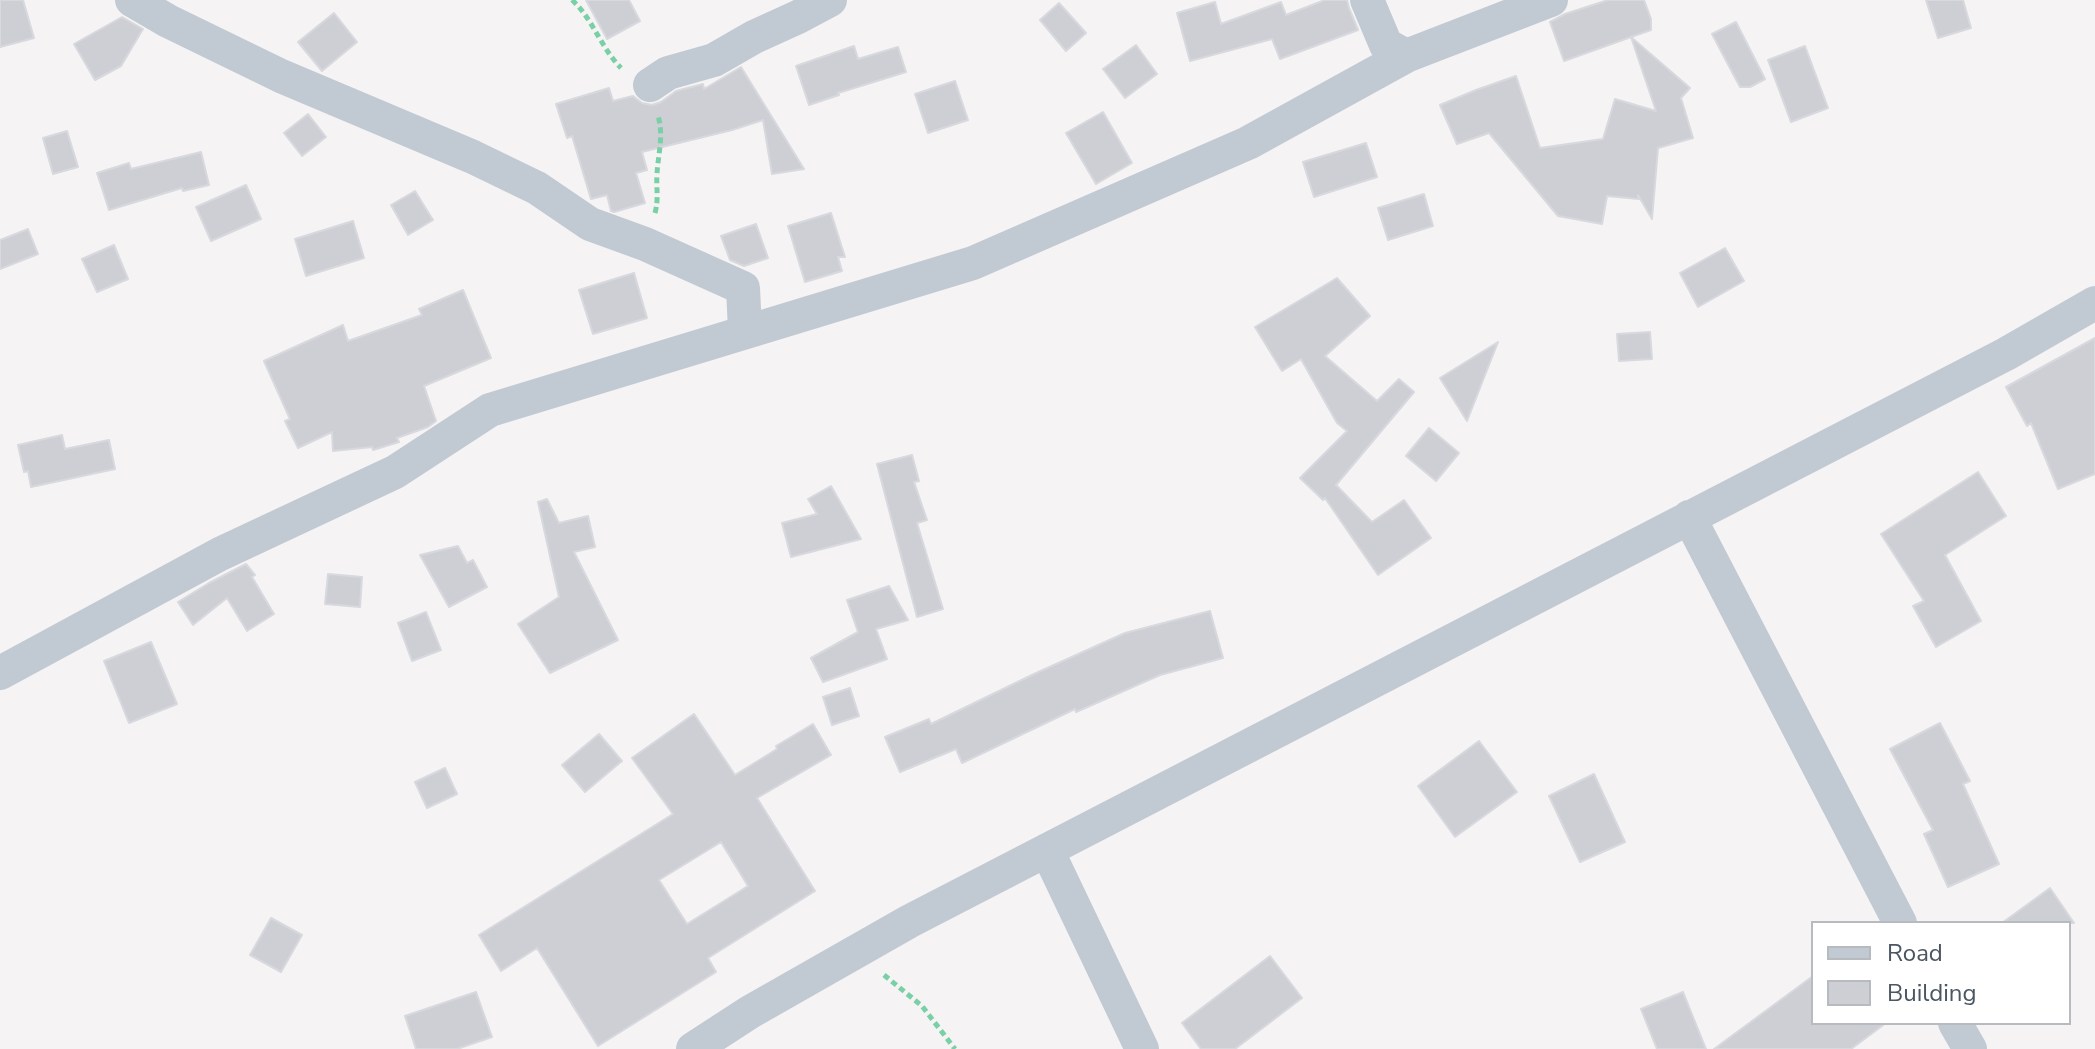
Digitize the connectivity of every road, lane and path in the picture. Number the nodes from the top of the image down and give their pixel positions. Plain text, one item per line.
1 (132, 0) edge
2 (830, 0) edge
3 (1367, 0) edge
4 (1551, 0) edge
5 (1406, 56) junction
6 (650, 85) dead end
7 (2095, 303) edge
8 (745, 331) junction
9 (1689, 517) junction
10 (0, 673) edge
11 (1047, 850) junction
12 (1899, 921) edge
13 (856, 951) junction
14 (1956, 1025) edge
15 (693, 1049) edge
16 (955, 1049) edge
17 (1142, 1049) edge
18 (1970, 1049) edge

1 - 8 street
2 - 6 street
3 - 5 street
4 - 5 street
5 - 8 street
7 - 9 street
8 - 10 street
9 - 11 street
9 - 12 street
11 - 13 street
11 - 17 street
13 - 15 street
13 - 16 path
14 - 18 street

